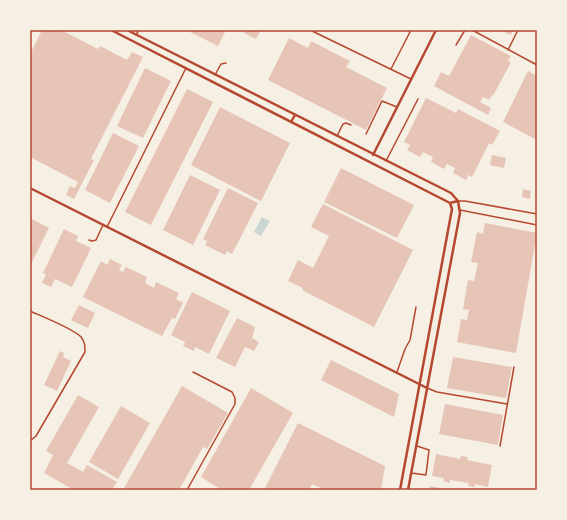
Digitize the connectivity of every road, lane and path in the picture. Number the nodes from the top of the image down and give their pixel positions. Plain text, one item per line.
1 (111, 30) edge
2 (127, 30) edge
3 (139, 30) edge
4 (310, 30) edge
5 (411, 30) edge
6 (436, 30) edge
7 (464, 30) edge
8 (472, 30) edge
9 (518, 30) edge
10 (136, 35) junction
11 (456, 45) dead end
12 (508, 50) junction
13 (226, 63) dead end
14 (537, 65) edge
15 (186, 68) junction
16 (391, 69) junction
17 (215, 75) junction
18 (411, 79) junction
19 (418, 99) dead end
20 (397, 107) junction
21 (295, 115) junction
22 (291, 122) junction
23 (350, 125) dead end
24 (366, 134) dead end
25 (337, 136) junction
26 (374, 155) junction
27 (386, 161) junction
28 (30, 188) edge
29 (458, 201) junction
30 (450, 203) junction
31 (460, 210) junction
32 (537, 214) edge
33 (103, 225) junction
34 (537, 225) edge
35 (107, 227) junction
36 (89, 240) dead end
37 (416, 308) dead end
38 (30, 311) edge
39 (514, 367) dead end
40 (193, 372) dead end
41 (397, 373) junction
42 (420, 384) junction
43 (427, 388) junction
44 (507, 404) junction
45 (30, 441) edge
46 (416, 446) junction
47 (500, 446) dead end
48 (411, 473) junction
49 (187, 490) edge
50 (400, 490) edge
51 (408, 490) edge

1 - 15 street
2 - 10 street
3 - 10 lane
4 - 16 lane
5 - 16 lane
6 - 18 street
7 - 11 lane
8 - 12 lane
9 - 12 lane
10 - 17 street
12 - 14 lane
13 - 17 lane
15 - 22 street
15 - 35 lane
16 - 18 lane
17 - 21 street
18 - 20 street
19 - 27 lane
20 - 24 lane
20 - 26 street
21 - 22 street
21 - 25 street
22 - 30 street
23 - 25 lane
25 - 26 street
26 - 27 street
27 - 29 street
28 - 33 street
29 - 30 street
29 - 31 street
29 - 32 lane
30 - 42 street
31 - 34 lane
31 - 43 street
33 - 35 street
33 - 36 lane
35 - 41 street
37 - 41 lane
38 - 45 lane
39 - 44 lane
40 - 49 lane
41 - 42 street
42 - 43 street
42 - 50 street
43 - 44 lane
43 - 46 street
44 - 47 lane
46 - 48 street
46 - 48 lane
48 - 51 street

